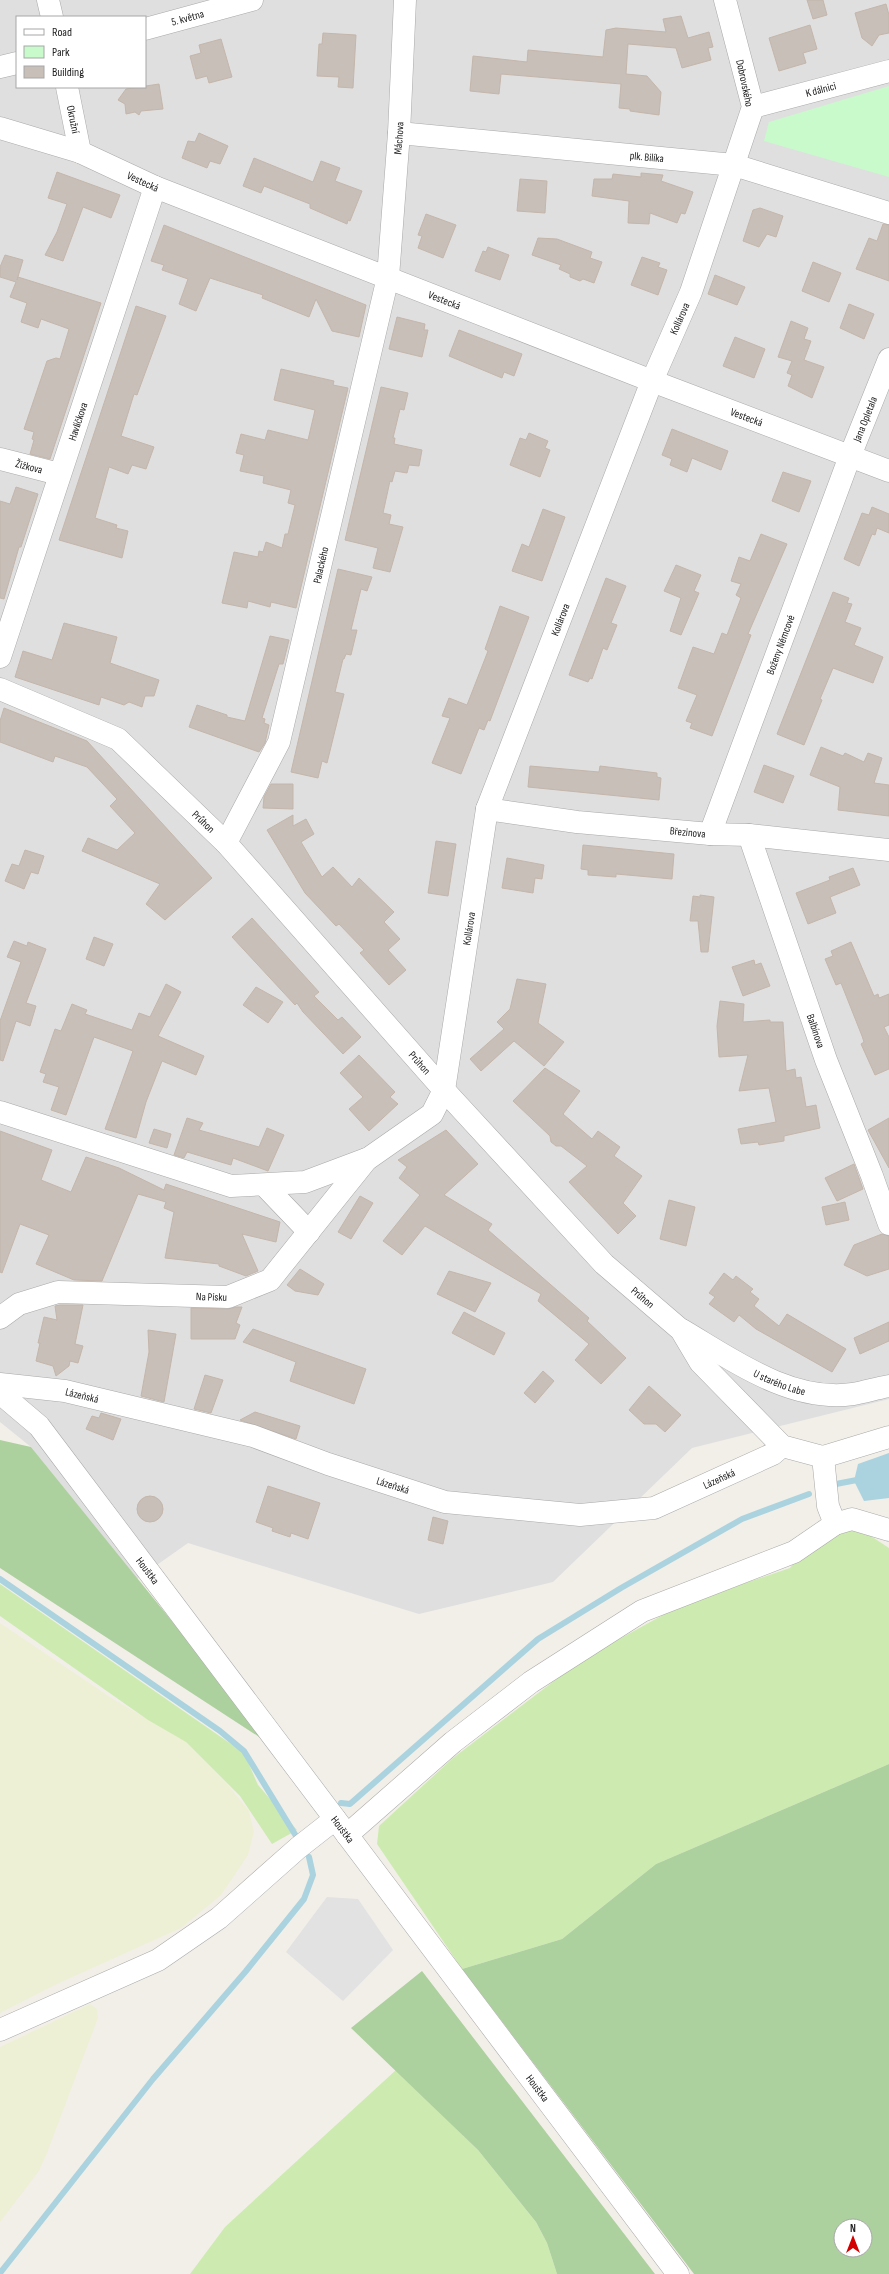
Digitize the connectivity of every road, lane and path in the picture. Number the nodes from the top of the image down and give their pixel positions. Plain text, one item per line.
1 (48, 0) edge
2 (252, 0) edge
3 (405, 0) edge
4 (725, 0) edge
5 (52, 16) edge
6 (146, 29) edge
7 (16, 63) edge
8 (0, 67) edge
9 (889, 70) edge
10 (67, 88) edge
11 (753, 107) junction
12 (0, 128) edge
13 (399, 133) junction
14 (80, 152) junction
15 (734, 165) junction
16 (155, 187) junction
17 (889, 213) edge
18 (388, 277) junction
19 (889, 359) edge
20 (652, 381) junction
21 (850, 456) junction
22 (0, 459) edge
23 (889, 471) edge
24 (59, 474) junction
25 (0, 657) edge
26 (0, 689) edge
27 (487, 808) junction
28 (710, 834) junction
29 (748, 835) junction
30 (226, 843) junction
31 (889, 850) edge
32 (444, 1090) junction
33 (0, 1112) edge
34 (369, 1158) junction
35 (264, 1185) junction
36 (889, 1224) edge
37 (308, 1232) junction
38 (0, 1318) edge
39 (681, 1330) junction
40 (0, 1384) edge
41 (889, 1386) edge
42 (0, 1393) edge
43 (889, 1437) edge
44 (782, 1446) junction
45 (823, 1457) junction
46 (835, 1524) junction
47 (889, 1530) edge
48 (341, 1827) junction
49 (0, 2030) edge
50 (678, 2274) edge

1 - 5 street
2 - 6 street, 5. května
3 - 13 street, Máchova
4 - 11 street, Dobrovského
7 - 8 street
9 - 11 street, K dálnici
10 - 14 street, Okružní
11 - 15 street, Dobrovského
12 - 14 street, Vestecká
13 - 15 street, plk. Bilíka
13 - 18 street, Máchova
14 - 16 street, Vestecká
15 - 17 street, plk. Bilíka
15 - 20 street, Kollárova
16 - 18 street, Vestecká
16 - 24 street, Havlíčkova
18 - 20 street, Vestecká
18 - 30 street, Palackého
19 - 21 street, Jana Opletala
20 - 21 street, Vestecká
20 - 27 street, Kollárova
21 - 23 street, Vestecká
21 - 28 street, Boženy Němcové
22 - 24 street, Žižkova
24 - 25 street, Havlíčkova
26 - 30 street, Průhon
27 - 28 street, Březinova
27 - 32 street, Kollárova
28 - 29 street, Březinova
29 - 31 street, Březinova
29 - 36 street, Balbínova
30 - 32 street, Průhon
32 - 34 street, Na Písku
32 - 39 street, Průhon
33 - 35 street, Na Písku
34 - 35 street, Na Písku
34 - 37 street, Na Písku
35 - 37 street
37 - 38 street, Na Písku
39 - 41 street, U starého Labe
39 - 44 street, Průhon
40 - 44 street, Lázeňská
42 - 48 street, Houštka
43 - 45 street
44 - 45 street
45 - 46 street
46 - 47 street
46 - 48 street
48 - 49 street
48 - 50 street, Houštka

